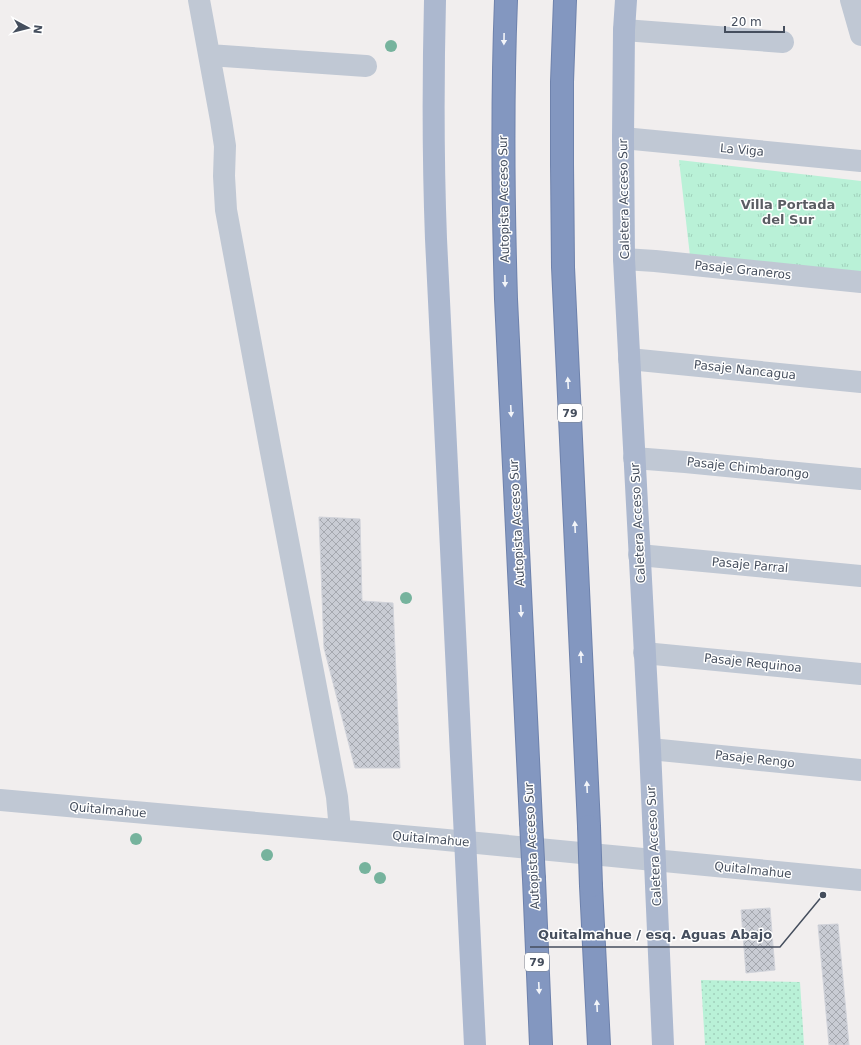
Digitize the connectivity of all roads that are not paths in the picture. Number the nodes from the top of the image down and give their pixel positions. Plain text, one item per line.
1 (199, 0) edge
2 (435, 0) edge
3 (506, 0) edge
4 (564, 0) edge
5 (626, 0) edge
6 (851, 0) edge
7 (624, 30) junction
8 (861, 35) edge
9 (783, 42) dead end
10 (209, 55) junction
11 (366, 66) dead end
12 (623, 138) junction
13 (861, 162) edge
14 (624, 259) junction
15 (861, 282) edge
16 (629, 359) junction
17 (861, 382) edge
18 (634, 458) junction
19 (861, 479) edge
20 (639, 555) junction
21 (861, 576) edge
22 (644, 653) junction
23 (861, 674) edge
24 (650, 749) junction
25 (861, 770) edge
26 (0, 800) edge
27 (340, 830) junction
28 (465, 842) junction
29 (655, 860) junction
30 (861, 880) edge
31 (475, 1045) edge
32 (541, 1045) edge
33 (599, 1045) edge
34 (663, 1045) edge

1 - 10 street
2 - 28 main road
3 -> 32 highway, Autopista Acceso Sur / 79, bridge
33 -> 4 highway, 79, bridge
5 - 7 main road, Caletera Acceso Sur
6 - 8 street
7 - 9 street
7 - 12 main road, Caletera Acceso Sur
10 - 11 street
10 - 27 street
12 - 13 street, La Viga
12 - 14 main road, Caletera Acceso Sur
14 - 15 street, Pasaje Graneros
14 - 16 main road, Caletera Acceso Sur
16 - 17 street, Pasaje Nancagua
16 - 18 main road, Caletera Acceso Sur
18 - 19 street, Pasaje Chimbarongo
18 - 20 main road, Caletera Acceso Sur
20 - 21 street, Pasaje Parral
20 - 22 main road, Caletera Acceso Sur
22 - 23 street, Pasaje Requinoa
22 - 24 main road, Caletera Acceso Sur
24 - 25 street, Pasaje Rengo
24 - 29 main road, Caletera Acceso Sur
26 - 27 street, Quitalmahue
27 - 28 street, Quitalmahue
28 - 29 street, Quitalmahue
28 - 31 main road
29 - 30 street, Quitalmahue
29 - 34 main road, Caletera Acceso Sur

